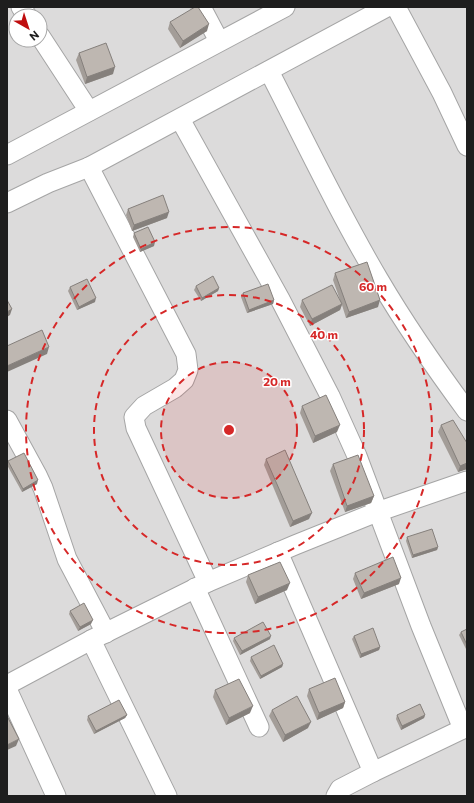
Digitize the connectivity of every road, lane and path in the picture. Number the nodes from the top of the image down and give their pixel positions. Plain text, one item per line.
1 (201, 7) edge
2 (285, 7) edge
3 (387, 7) edge
4 (396, 7) edge
5 (219, 41) junction
6 (48, 48) edge
7 (269, 71) junction
8 (89, 111) junction
9 (180, 119) junction
10 (467, 146) edge
11 (7, 155) edge
12 (89, 166) junction
13 (7, 203) edge
14 (467, 411) edge
15 (7, 420) edge
16 (467, 481) edge
17 (377, 512) junction
18 (278, 552) junction
19 (201, 585) junction
20 (99, 636) junction
21 (7, 685) edge
22 (7, 689) edge
23 (259, 727) dead end
24 (465, 728) edge
25 (373, 772) junction
26 (50, 794) edge
27 (166, 796) edge
28 (336, 796) edge

1 - 5 street
2 - 5 street
3 - 7 street
4 - 10 street
5 - 8 street
6 - 8 street
7 - 9 street
7 - 14 street
8 - 11 street
9 - 12 street
9 - 17 street
12 - 13 street
12 - 19 street
15 - 20 street
16 - 17 street
17 - 18 street
17 - 24 street
18 - 19 street
18 - 25 street
19 - 20 street
19 - 23 street
20 - 21 street
20 - 27 street
22 - 26 street
24 - 25 street
25 - 28 street

